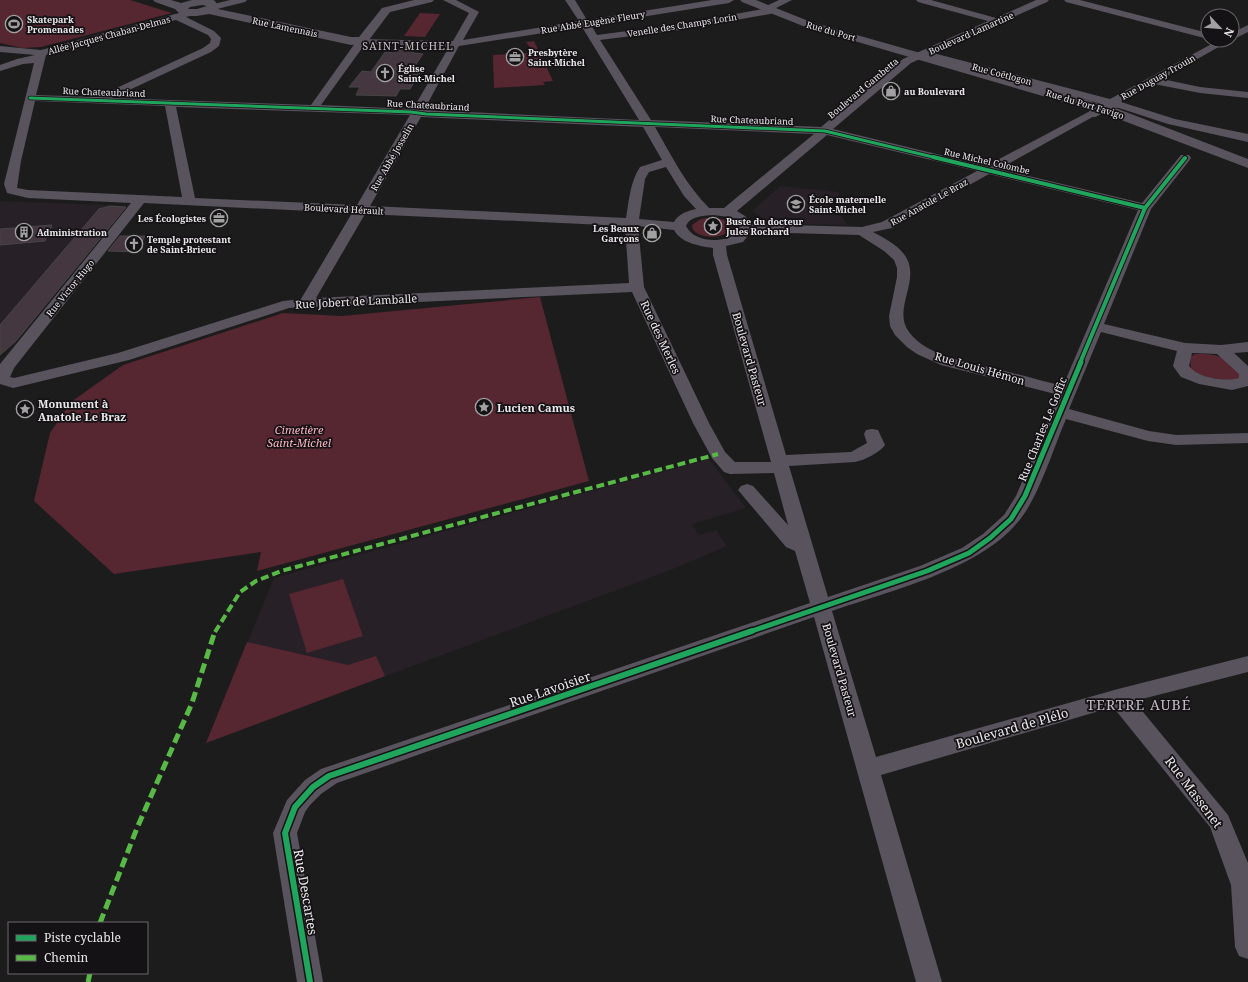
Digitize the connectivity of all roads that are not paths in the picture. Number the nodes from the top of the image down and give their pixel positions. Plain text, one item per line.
1 (240, 0) edge
2 (428, 0) edge
3 (448, 0) edge
4 (570, 0) edge
5 (730, 0) edge
6 (746, 0) edge
7 (787, 0) edge
8 (921, 0) edge
9 (1044, 0) edge
10 (1070, 0) edge
11 (161, 1) edge
12 (195, 7) edge
13 (769, 10) junction
14 (997, 21) junction
15 (584, 24) junction
16 (1200, 34) edge
17 (593, 38) junction
18 (362, 41) junction
19 (456, 44) junction
20 (1210, 48) edge
21 (0, 49) edge
22 (40, 56) junction
23 (919, 56) junction
24 (0, 68) edge
25 (1152, 80) junction
26 (1248, 95) edge
27 (30, 98) junction
28 (99, 99) junction
29 (170, 103) junction
30 (1109, 104) junction
31 (314, 108) junction
32 (417, 112) junction
33 (1094, 112) joint
34 (647, 123) junction
35 (825, 131) junction
36 (1248, 138) edge
37 (1185, 158) dead end
38 (15, 161) junction
39 (669, 162) junction
40 (2, 164) dead end
41 (1248, 164) edge
42 (987, 170) junction
43 (6, 192) edge
44 (142, 200) junction
45 (190, 202) junction
46 (1145, 208) junction
47 (361, 210) junction
48 (705, 211) junction
49 (727, 213) junction
50 (632, 222) junction
51 (679, 226) junction
52 (747, 228) junction
53 (862, 231) junction
54 (719, 243) junction
55 (637, 287) junction
56 (305, 304) junction
57 (1095, 326) junction
58 (1248, 347) edge
59 (1185, 348) junction
60 (1221, 350) junction
61 (7, 380) joint
62 (1068, 392) junction
63 (1060, 412) junction
64 (872, 434) dead end
65 (1248, 438) edge
66 (780, 464) junction
67 (747, 490) dead end
68 (804, 547) junction
69 (822, 607) junction
70 (1248, 664) edge
71 (1118, 697) junction
72 (868, 769) junction
73 (295, 807) joint
74 (1246, 885) edge
75 (1248, 947) edge
76 (310, 982) edge
77 (929, 982) edge

1 - 12 street, Allée Jacques Chaban-Delmas
2 - 18 street
3 - 19 street, Rue Abbé Josselin
4 - 15 street
5 - 15 street, Rue Abbé Eugène Fleury
6 - 13 street, Rue du Port
7 - 13 street, Venelle des Champs Lorin
8 - 14 street
9 - 14 street, Boulevard Lamartine
10 - 16 street
11 - 12 street, Rue Lamennais
12 - 18 street, Rue Lamennais
12 - 22 street, Allée Jacques Chaban-Delmas
12 - 28 street
13 - 17 street, Venelle des Champs Lorin
13 - 23 street, Rue du Port
14 - 23 street, Boulevard Lamartine
15 - 17 street
15 - 19 street, Rue Abbé Eugène Fleury
17 - 34 street
18 - 19 street, Rue Abbé Eugène Fleury
18 - 31 street
19 - 32 street, Rue Abbé Josselin
20 - 25 street, Rue Duguay Trouin
21 - 22 street
22 - 24 street, Allée Jacques Chaban-Delmas
22 - 27 street
23 - 30 street, Rue Coëtlogon
23 - 35 street, Boulevard Gambetta
23 - 41 street, Rue du Port Favigo
25 - 26 street
25 - 30 street, Rue Duguay Trouin
27 - 28 street, Rue Chateaubriand
27 - 38 street
28 - 29 street, Rue Chateaubriand
29 - 31 street, Rue Chateaubriand
29 - 45 street
30 - 33 street, Rue Duguay Trouin, bridge
30 - 36 street, Rue Coëtlogon
31 - 32 street, Rue Chateaubriand
32 - 34 street, Rue Chateaubriand
32 - 47 street, Rue Abbé Josselin
33 - 42 street, Rue Anatole Le Braz
34 - 35 street, Rue Chateaubriand
34 - 39 street
35 - 42 street, Rue Michel Colombe
35 - 49 street, Boulevard Gambetta
37 - 46 street, Rue Charles Le Goffic
38 - 40 street
38 - 43 street
39 - 48 street
39 - 50 street, Rue des Merles
42 - 46 street, Rue Michel Colombe
42 - 53 street, Rue Anatole Le Braz
43 - 44 street, Boulevard Hérault
44 - 45 street, Boulevard Hérault
44 - 61 street, Rue Victor Hugo
45 - 47 street, Boulevard Hérault
46 - 57 street, Rue Charles Le Goffic
47 - 50 street, Boulevard Hérault
47 - 56 street, Rue Abbé Josselin
48 - 49 street
48 - 51 street
49 - 52 street
50 - 51 street, Boulevard Hérault
50 - 55 street, Rue des Merles
51 - 54 street
52 - 53 street, Rue Anatole Le Braz
52 - 54 street
53 - 62 street, Rue Louis Hémon
54 - 66 street, Boulevard Pasteur
55 - 56 street, Rue Jobert de Lamballe
55 - 66 street, Rue des Merles
56 - 61 street, Rue Jobert de Lamballe
57 - 59 street
57 - 62 street, Rue Charles Le Goffic
58 - 60 street
59 - 60 street
59 - 60 street
62 - 63 street, Rue Charles Le Goffic
63 - 65 street
63 - 69 street, Rue Charles Le Goffic
64 - 66 street
66 - 68 street, Boulevard Pasteur
67 - 68 street
68 - 69 street, Boulevard Pasteur
69 - 72 street, Boulevard Pasteur
69 - 73 street, Rue Lavoisier
70 - 71 street, Boulevard de Plélo
71 - 72 street, Boulevard de Plélo
71 - 74 street, Rue Massenet
72 - 77 street, Boulevard Pasteur
73 - 76 street, Rue Descartes
74 - 75 street, Rue Massenet

